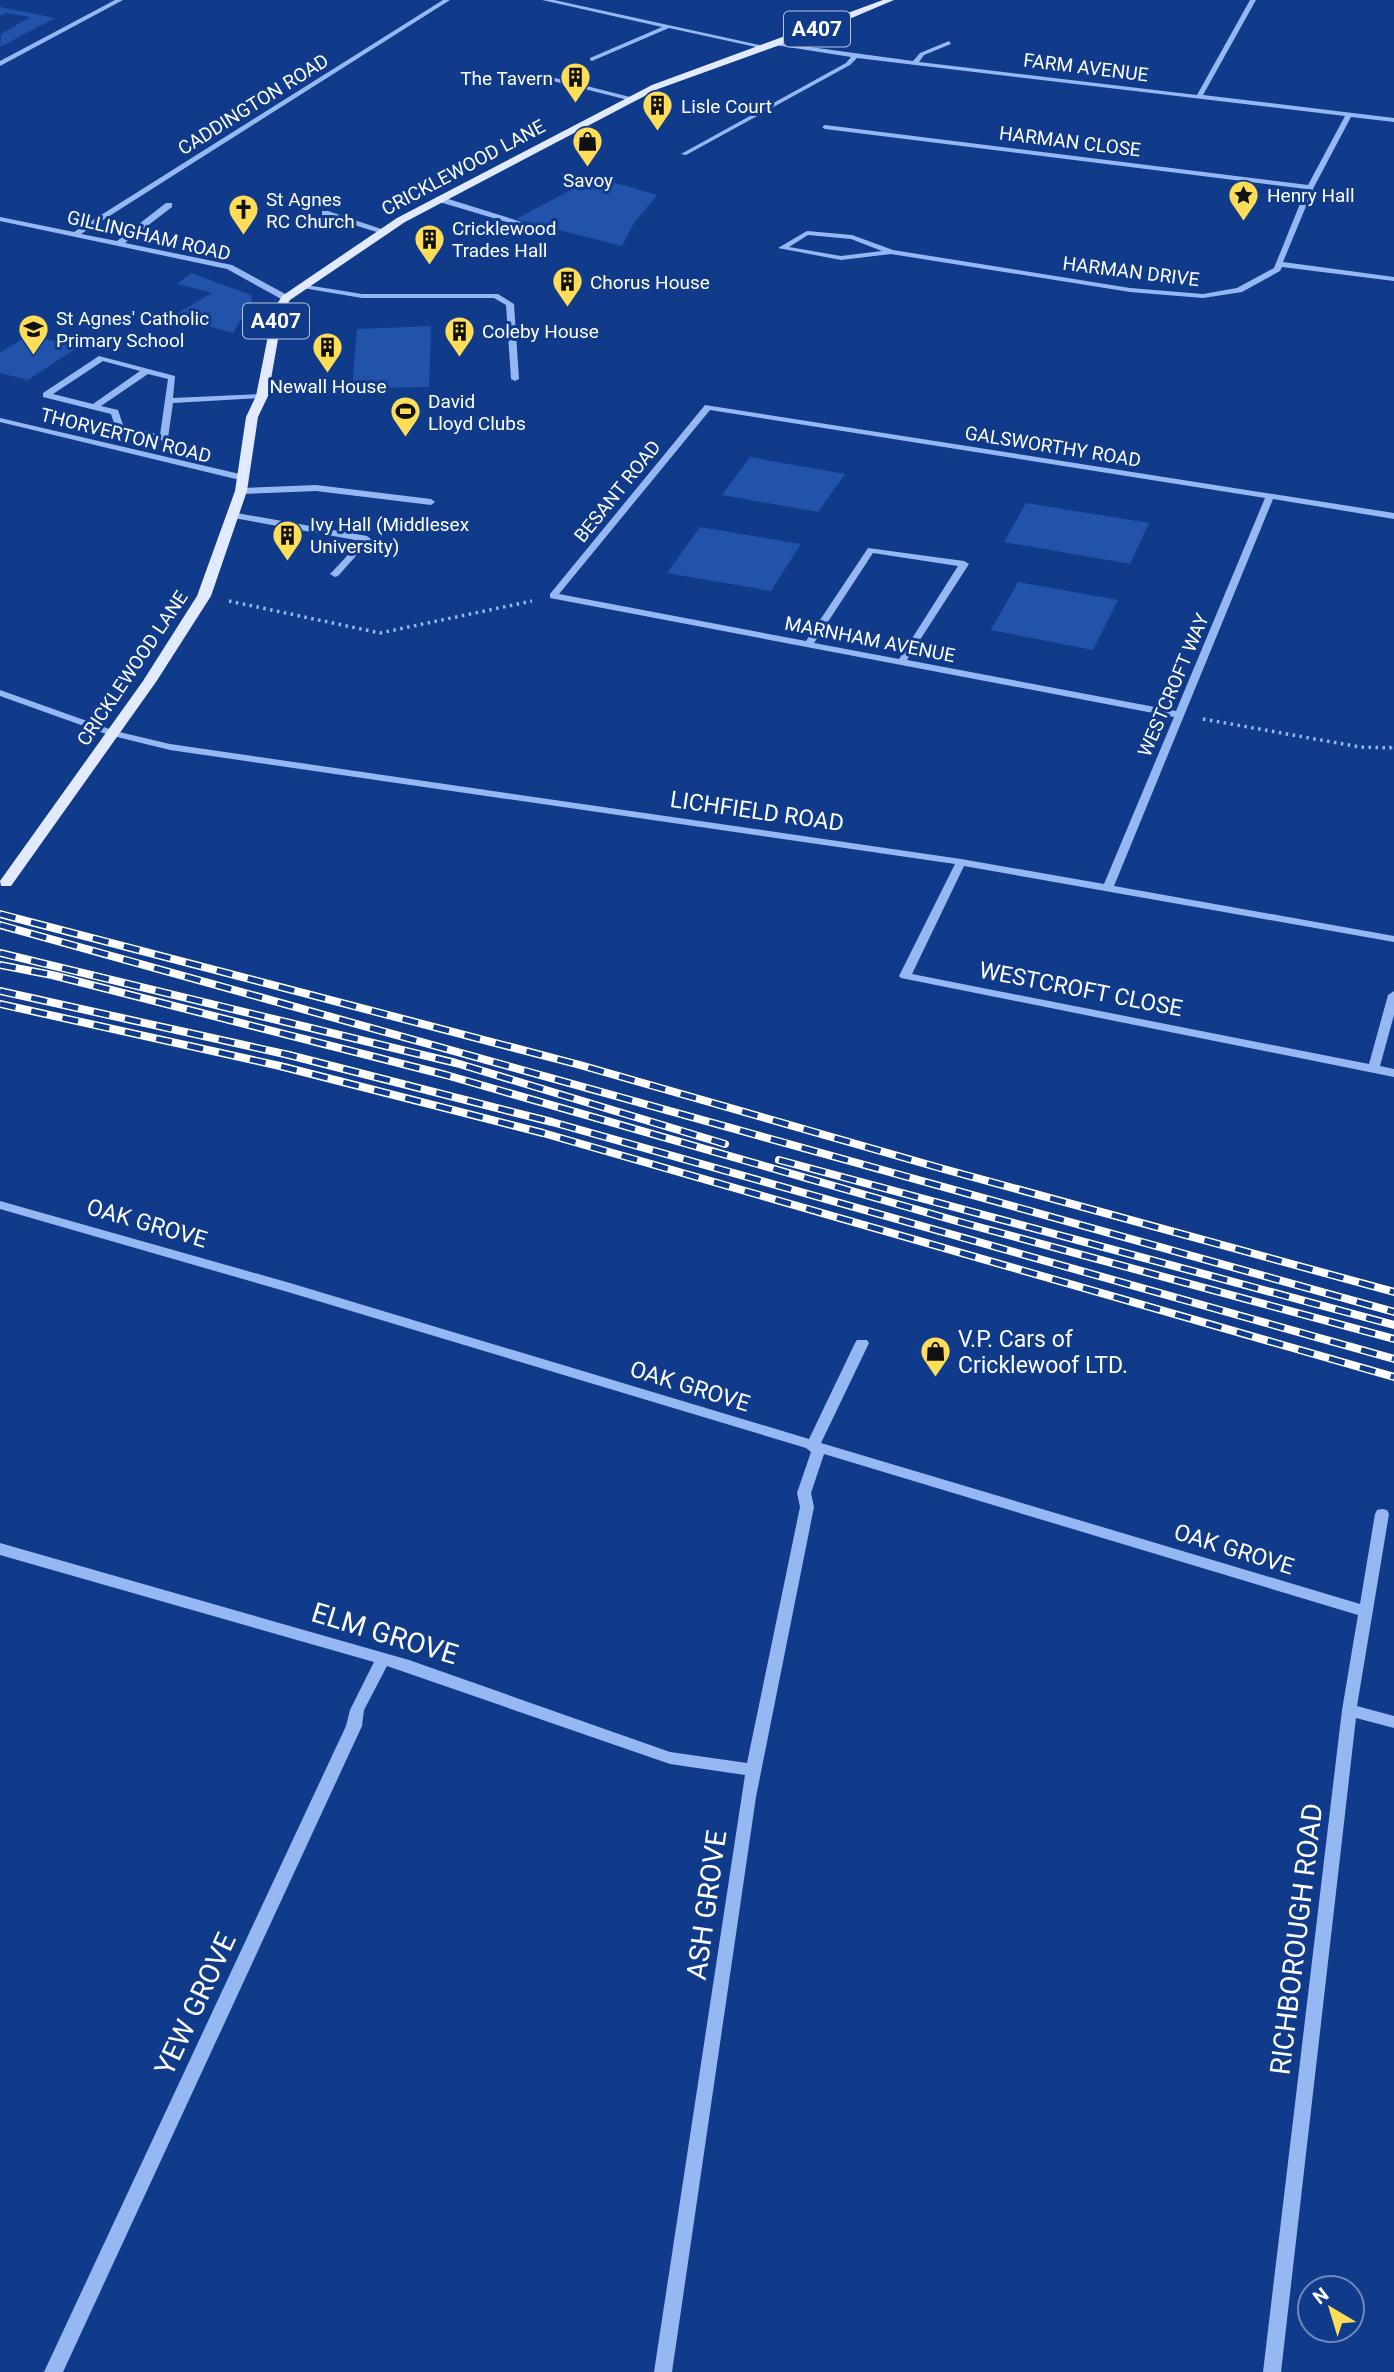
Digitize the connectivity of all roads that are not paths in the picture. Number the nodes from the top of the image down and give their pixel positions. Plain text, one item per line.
1 (120, 0) edge
2 (447, 0) edge
3 (545, 0) edge
4 (890, 0) edge
5 (1253, 0) edge
6 (669, 26) junction
7 (949, 43) dead end
8 (770, 45) junction
9 (855, 56) junction
10 (592, 59) dead end
11 (915, 62) junction
12 (0, 64) edge
13 (543, 77) dead end
14 (1199, 97) junction
15 (632, 99) junction
16 (1349, 114) junction
17 (1394, 120) edge
18 (825, 127) dead end
19 (684, 154) dead end
20 (1310, 187) junction
21 (439, 199) junction
22 (169, 205) dead end
23 (325, 214) dead end
24 (0, 219) edge
25 (383, 230) junction
26 (543, 230) dead end
27 (76, 234) junction
28 (120, 243) junction
29 (891, 252) junction
30 (1279, 264) junction
31 (1394, 279) edge
32 (303, 286) junction
33 (286, 298) junction
34 (146, 371) junction
35 (515, 379) dead end
36 (262, 394) junction
37 (169, 398) junction
38 (94, 407) junction
39 (708, 407) joint
40 (0, 420) edge
41 (244, 478) junction
42 (241, 491) junction
43 (1270, 496) junction
44 (431, 502) dead end
45 (231, 514) junction
46 (1394, 516) edge
47 (335, 574) dead end
48 (553, 596) joint
49 (808, 645) junction
50 (901, 663) junction
51 (0, 693) edge
52 (1180, 715) junction
53 (112, 733) junction
54 (961, 862) junction
55 (6, 883) dead end
56 (1108, 887) junction
57 (1394, 939) edge
58 (1394, 995) edge
59 (1373, 1069) junction
60 (1394, 1073) edge
61 (0, 1205) edge
62 (862, 1343) dead end
63 (815, 1448) junction
64 (1382, 1514) dead end
65 (0, 1549) edge
66 (1367, 1612) junction
67 (383, 1658) junction
68 (1349, 1710) junction
69 (1394, 1722) edge
70 (753, 1770) junction
71 (53, 2372) edge
72 (663, 2372) edge
73 (1272, 2372) edge

1 - 12 street
2 - 27 street, CADDINGTON ROAD
3 - 6 street
4 - 8 main road, CRICKLEWOOD LANE / A407
5 - 14 street
6 - 8 street, FARM AVENUE
6 - 10 street
7 - 11 street
8 - 9 street, FARM AVENUE
8 - 15 main road, CRICKLEWOOD LANE / A407
9 - 11 street, FARM AVENUE
9 - 19 street
11 - 14 street, FARM AVENUE
13 - 15 street
14 - 16 street, FARM AVENUE
15 - 21 main road, CRICKLEWOOD LANE / A407
16 - 17 street, FARM AVENUE
16 - 20 street
18 - 20 street, HARMAN CLOSE
20 - 30 street
21 - 25 main road, CRICKLEWOOD LANE / A407
21 - 26 street
22 - 28 street
23 - 25 street
24 - 27 street, GILLINGHAM ROAD
25 - 32 main road, CRICKLEWOOD LANE / A407
27 - 28 street, GILLINGHAM ROAD
28 - 33 street, GILLINGHAM ROAD
29 - 29 street, HARMAN DRIVE
29 - 30 street, HARMAN DRIVE
30 - 31 street
32 - 33 main road, CRICKLEWOOD LANE / A407
32 - 35 street
33 - 36 main road, CRICKLEWOOD LANE / A407
34 - 37 street
34 - 38 street
34 - 38 street
36 - 37 street
36 - 41 main road, CRICKLEWOOD LANE / A407
37 - 38 street
39 - 43 street, GALSWORTHY ROAD
39 - 48 street, BESANT ROAD
40 - 41 street, THORVERTON ROAD
41 - 42 main road, CRICKLEWOOD LANE / A407
42 - 44 street
42 - 45 main road, CRICKLEWOOD LANE / A407
43 - 46 street, GALSWORTHY ROAD
43 - 52 street, WESTCROFT WAY
45 - 47 street
45 - 53 main road, CRICKLEWOOD LANE / A407
48 - 49 street, MARNHAM AVENUE
49 - 50 street, MARNHAM AVENUE
49 - 50 street
50 - 52 street, MARNHAM AVENUE
51 - 53 street, LICHFIELD ROAD
52 - 56 street, WESTCROFT WAY
53 - 54 street, LICHFIELD ROAD
53 - 55 main road, CRICKLEWOOD LANE / A407
54 - 56 street, LICHFIELD ROAD
54 - 59 street, WESTCROFT CLOSE
56 - 57 street, LICHFIELD ROAD
58 - 59 street
59 - 60 street, WESTCROFT CLOSE
61 - 63 street, OAK GROVE
62 - 63 street, ASH GROVE
63 - 66 street, OAK GROVE
63 - 70 street, ASH GROVE
64 - 66 street, RICHBOROUGH ROAD
65 - 67 street, ELM GROVE
66 - 68 street, RICHBOROUGH ROAD
67 - 70 street, ELM GROVE
67 - 71 street, YEW GROVE
68 - 69 street
68 - 73 street, RICHBOROUGH ROAD
70 - 72 street, ASH GROVE

